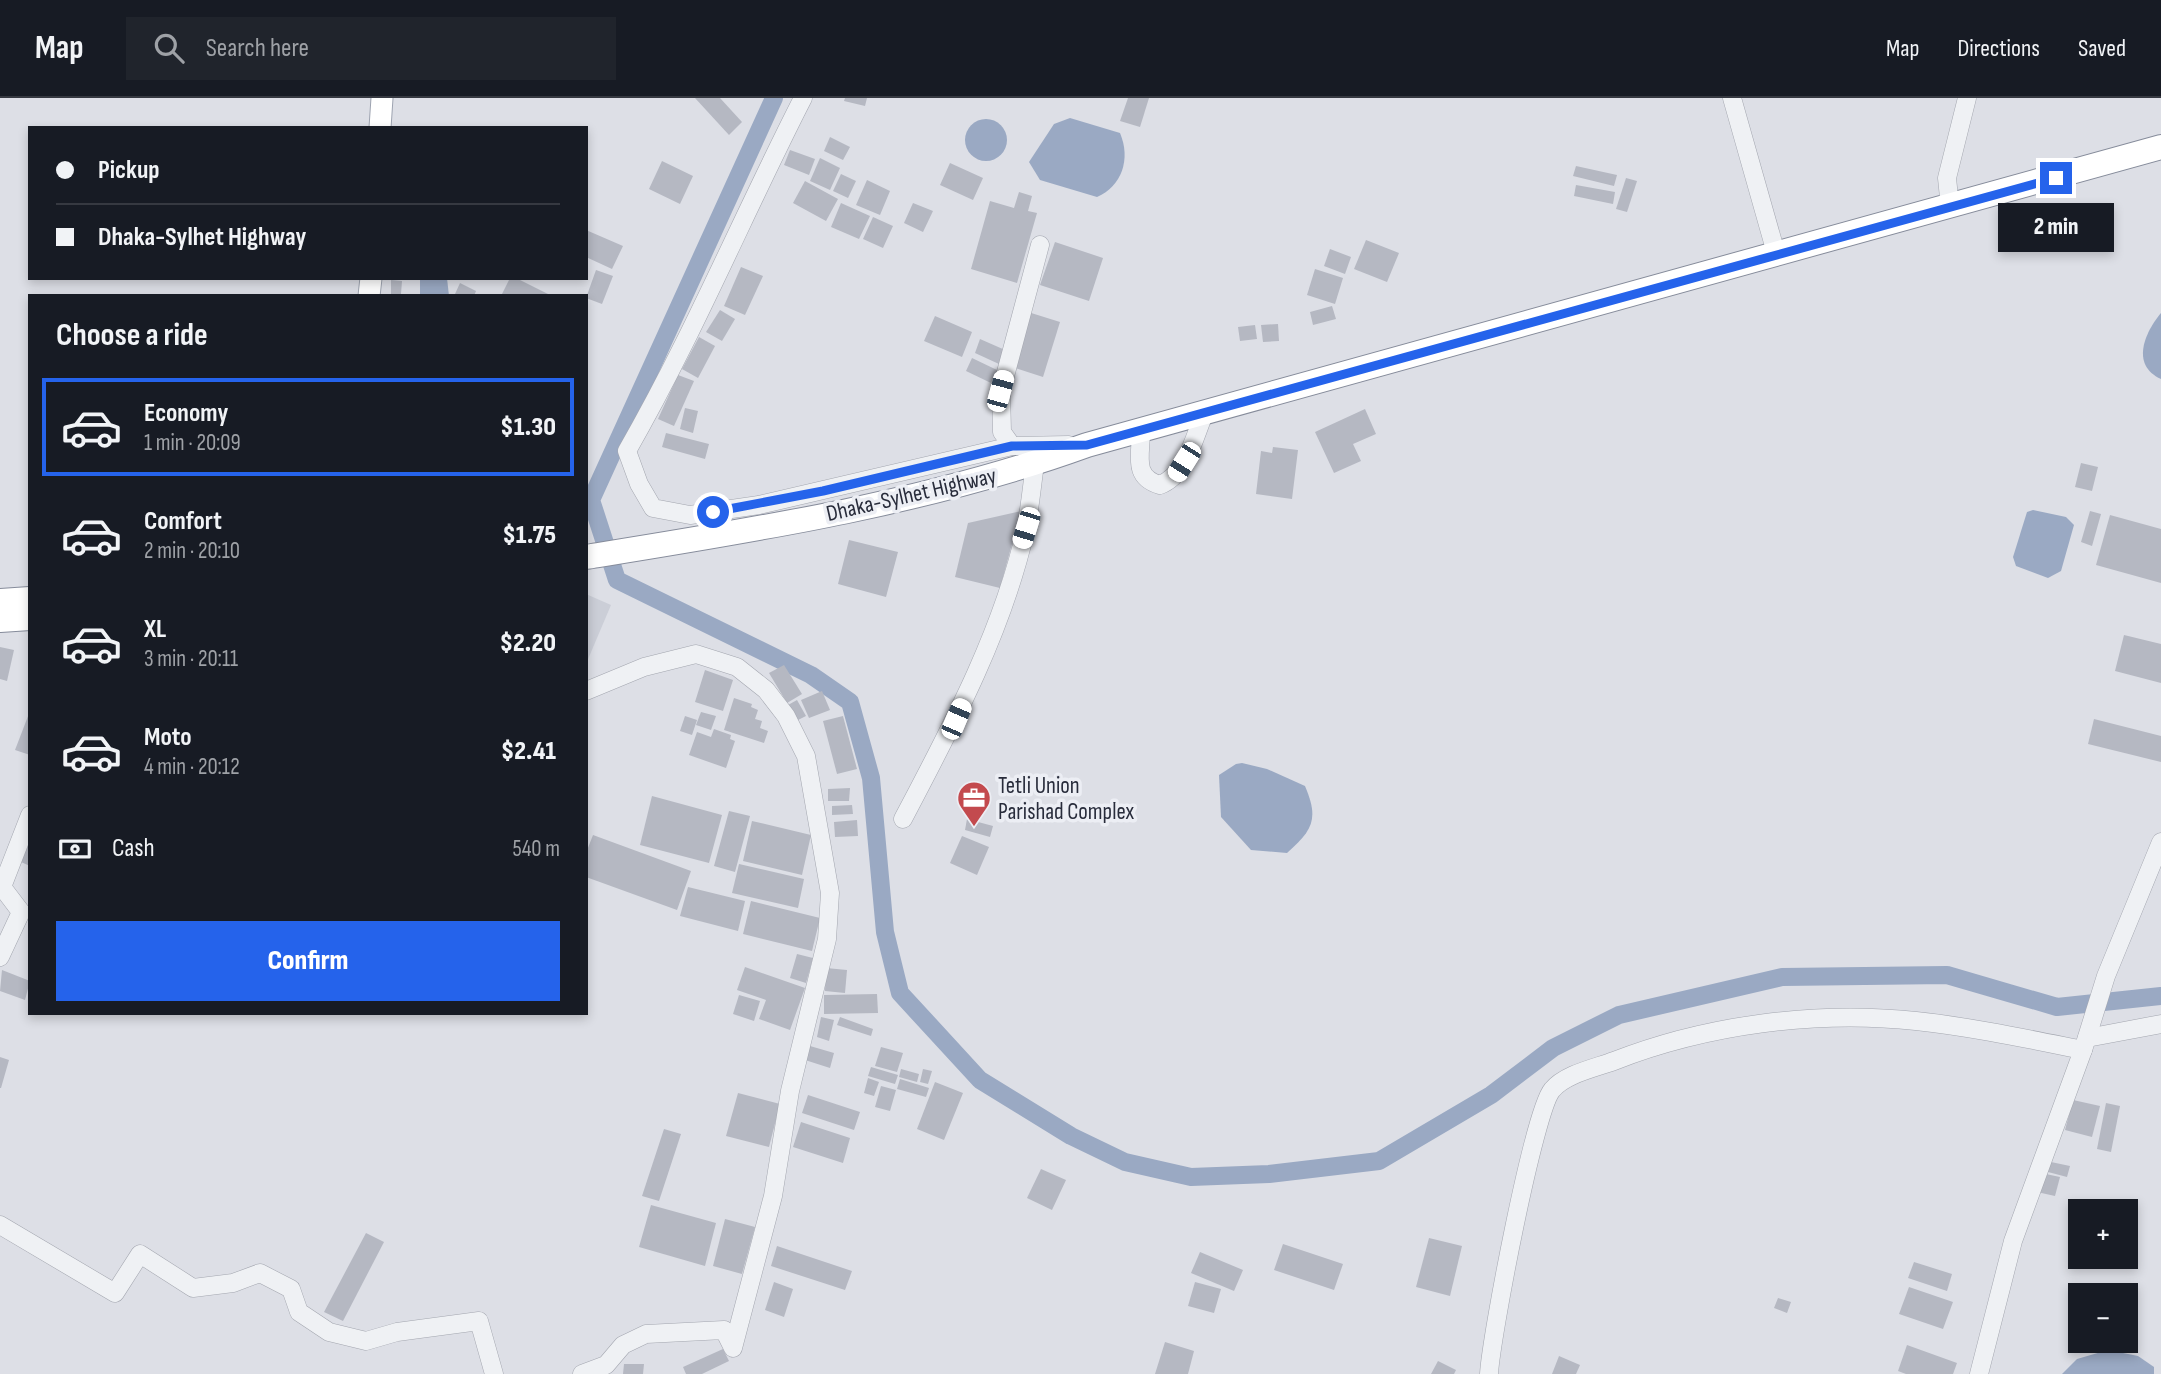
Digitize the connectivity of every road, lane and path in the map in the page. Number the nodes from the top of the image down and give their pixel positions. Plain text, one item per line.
1 (382, 98) edge
2 (803, 98) edge
3 (1732, 98) edge
4 (1967, 98) edge
5 (380, 126) edge
6 (2161, 147) edge
7 (1950, 206) junction
8 (1040, 245) dead end
9 (1776, 253) junction
10 (1204, 414) junction
11 (1141, 431) junction
12 (1087, 445) junction
13 (1012, 446) junction
14 (1035, 464) junction
15 (588, 557) edge
16 (28, 599) edge
17 (0, 601) edge
18 (28, 618) edge
19 (0, 620) edge
20 (588, 690) edge
21 (902, 819) dead end
22 (28, 821) edge
23 (2161, 842) edge
24 (0, 957) edge
25 (2161, 1024) edge
26 (2087, 1038) junction
27 (0, 1225) edge
28 (495, 1374) edge
29 (582, 1374) edge
30 (1489, 1374) edge
31 (1979, 1374) edge

1 - 5 main road
2 - 13 street
3 - 9 street
4 - 7 street
6 - 7 highway, Dhaka-Sylhet Highway
7 - 9 highway, Dhaka-Sylhet Highway
8 - 13 street
9 - 10 highway, Dhaka-Sylhet Highway
10 - 11 highway, Dhaka-Sylhet Highway
10 - 11 street
11 - 12 highway, Dhaka-Sylhet Highway
12 - 13 street
12 - 14 highway, Dhaka-Sylhet Highway
14 - 15 highway, Dhaka-Sylhet Highway
14 - 21 street
16 - 17 highway
18 - 19 highway
20 - 29 street
22 - 24 street
23 - 26 street
25 - 26 street
26 - 30 street
26 - 31 street
27 - 28 street

